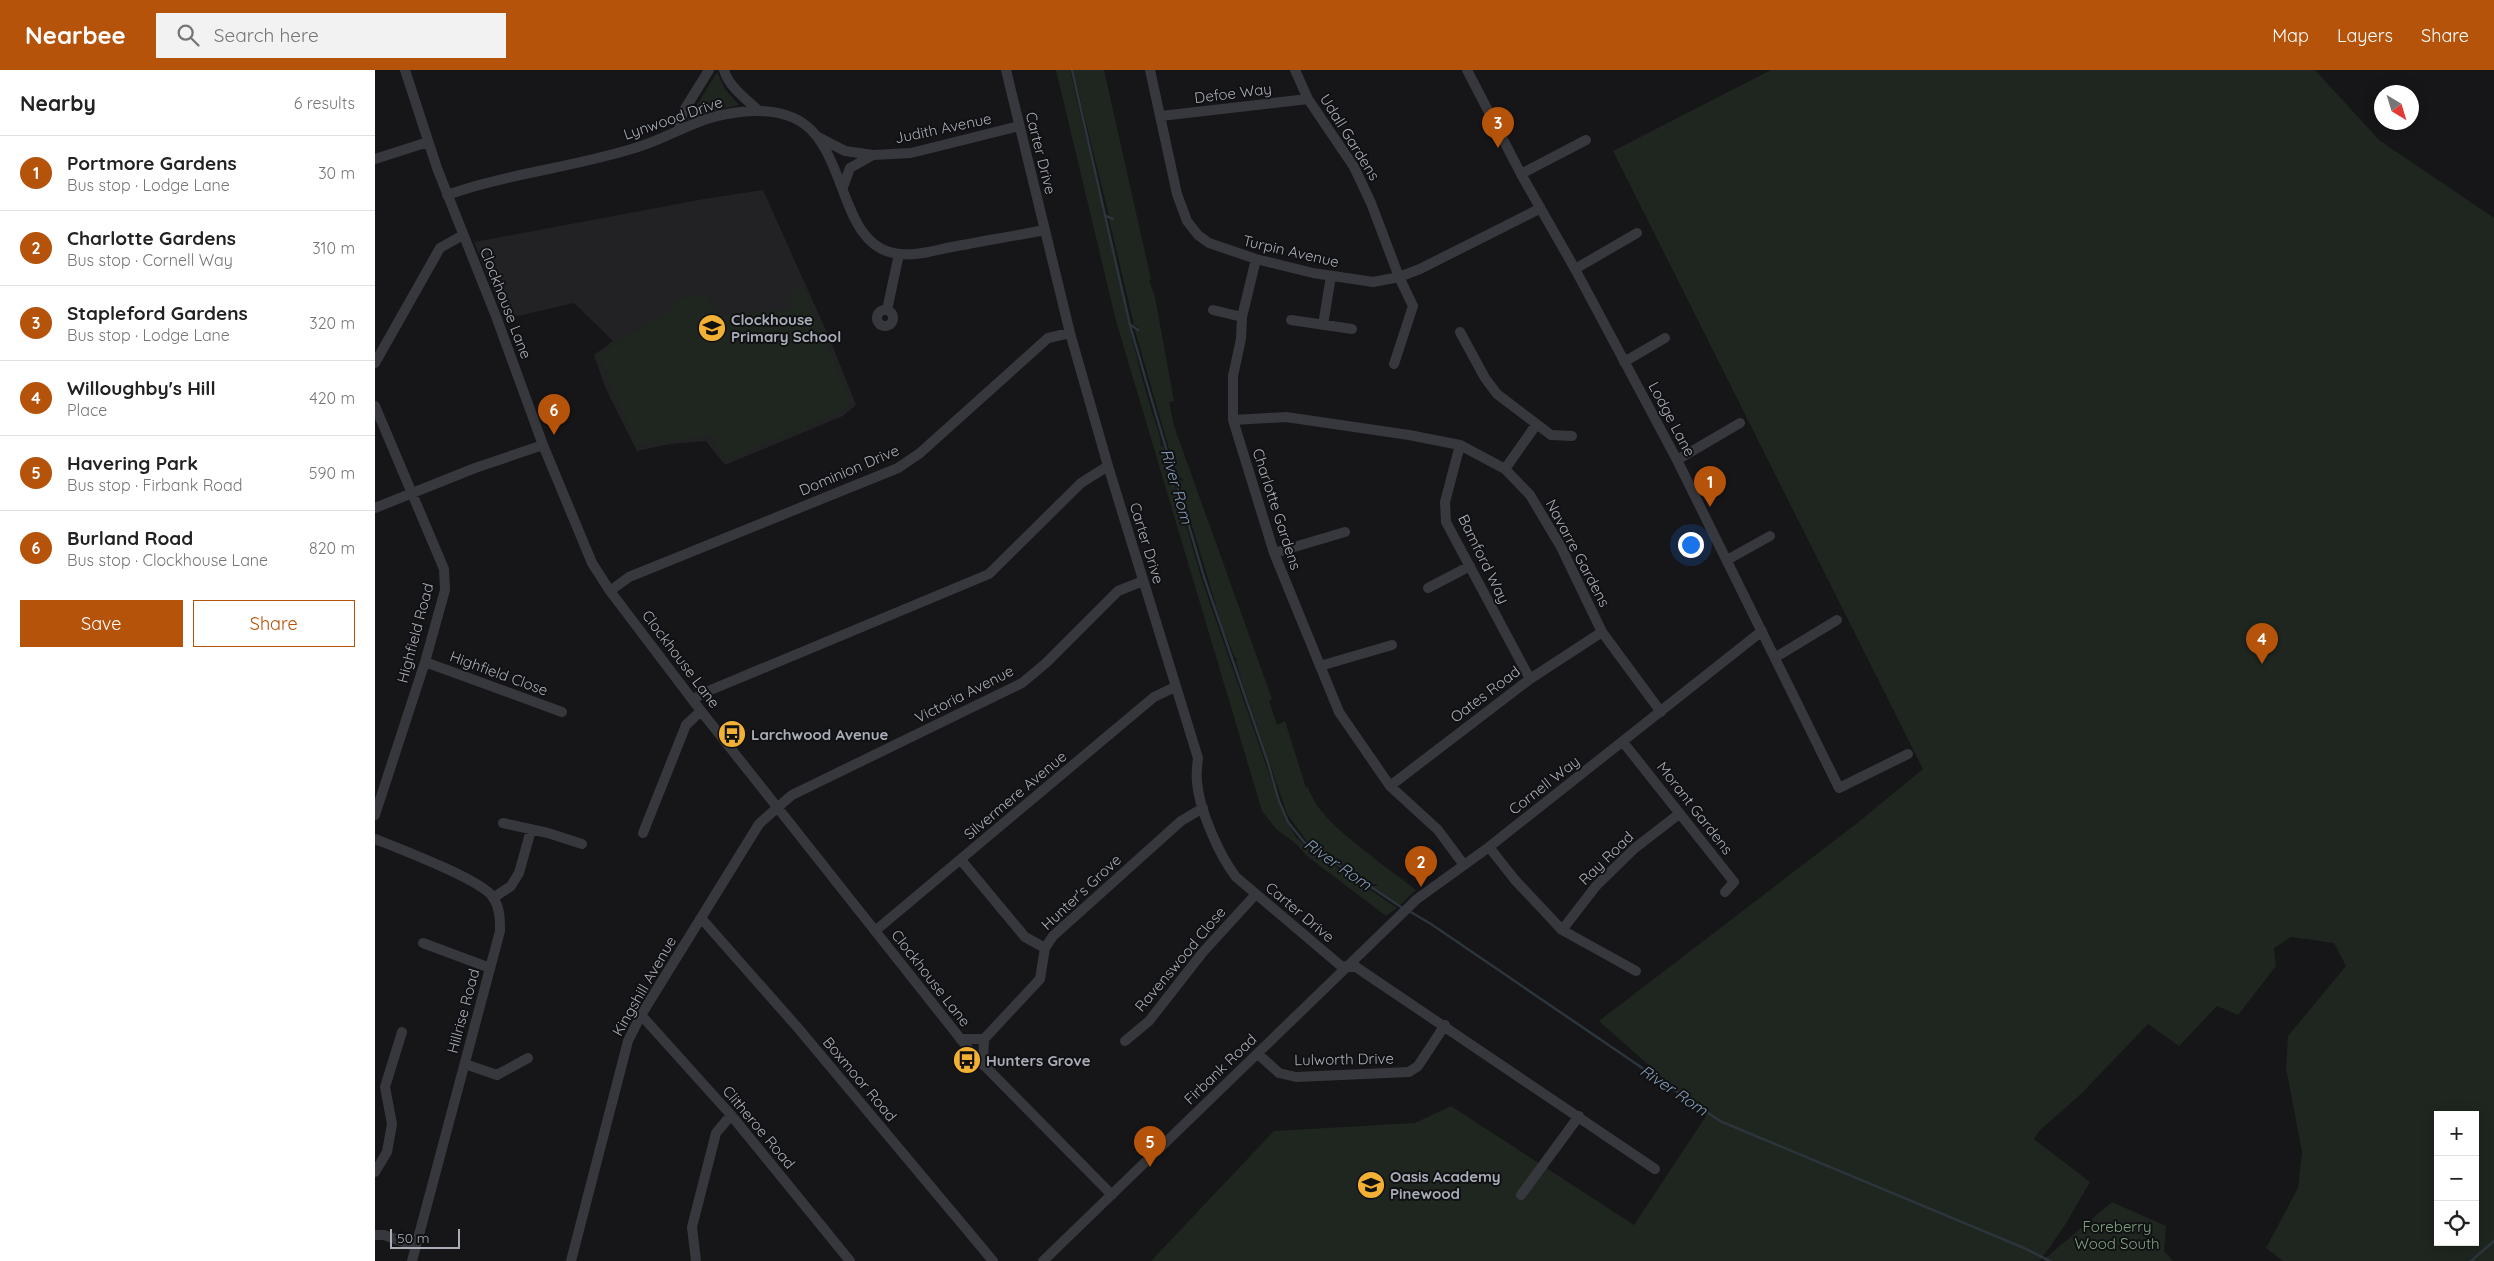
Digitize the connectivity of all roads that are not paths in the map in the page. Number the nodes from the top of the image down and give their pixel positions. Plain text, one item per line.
1 (405, 70) edge
2 (709, 70) edge
3 (724, 70) edge
4 (1006, 70) edge
5 (1150, 70) edge
6 (1295, 70) edge
7 (1467, 70) edge
8 (1308, 99) junction
9 (759, 111) junction
10 (1161, 116) junction
11 (1019, 126) junction
12 (679, 129) junction
13 (817, 137) junction
14 (1585, 140) dead end
15 (428, 142) junction
16 (873, 155) junction
17 (375, 160) edge
18 (1521, 174) junction
19 (843, 187) junction
20 (447, 195) junction
21 (1539, 209) junction
22 (1045, 230) junction
23 (1637, 232) dead end
24 (463, 234) junction
25 (899, 254) junction
26 (1256, 259) junction
27 (1575, 269) junction
28 (1331, 276) junction
29 (1399, 277) junction
30 (887, 310) dead end
31 (1213, 310) dead end
32 (1242, 317) junction
33 (1291, 320) dead end
34 (1323, 326) junction
35 (1352, 329) dead end
36 (1460, 332) dead end
37 (1070, 333) junction
38 (1665, 338) dead end
39 (1624, 362) junction
40 (375, 363) edge
41 (1394, 364) dead end
42 (375, 406) edge
43 (1233, 420) junction
44 (1740, 423) dead end
45 (1537, 425) junction
46 (1572, 436) dead end
47 (543, 445) junction
48 (1460, 445) junction
49 (1677, 460) junction
50 (1107, 466) junction
51 (1505, 469) junction
52 (411, 492) junction
53 (375, 508) edge
54 (1345, 532) dead end
55 (1770, 536) dead end
56 (1274, 553) junction
57 (1727, 560) junction
58 (1470, 566) junction
59 (1143, 581) junction
60 (1428, 588) dead end
61 (610, 591) junction
62 (1837, 620) dead end
63 (1762, 631) junction
64 (1602, 632) junction
65 (1392, 644) dead end
66 (1776, 657) junction
67 (425, 662) junction
68 (1320, 666) junction
69 (1530, 679) junction
70 (1175, 687) junction
71 (693, 700) junction
72 (701, 710) junction
73 (562, 712) dead end
74 (1661, 712) junction
75 (1623, 742) junction
76 (1908, 754) dead end
77 (1390, 786) junction
78 (778, 806) junction
79 (1203, 808) junction
80 (1679, 814) junction
81 (375, 815) edge
82 (503, 823) dead end
83 (531, 830) junction
84 (643, 833) dead end
85 (375, 839) edge
86 (582, 844) dead end
87 (1489, 847) junction
88 (961, 860) junction
89 (1464, 865) junction
90 (1725, 892) dead end
91 (1256, 894) junction
92 (493, 898) junction
93 (701, 918) junction
94 (1562, 930) junction
95 (875, 931) junction
96 (423, 943) dead end
97 (1045, 948) junction
98 (1349, 966) junction
99 (490, 968) junction
100 (1636, 971) dead end
101 (641, 1015) junction
102 (1445, 1025) junction
103 (402, 1032) dead end
104 (960, 1039) junction
105 (984, 1039) junction
106 (1125, 1041) dead end
107 (1258, 1054) junction
108 (528, 1058) dead end
109 (465, 1064) junction
110 (983, 1065) junction
111 (731, 1115) junction
112 (1579, 1116) junction
113 (1655, 1169) dead end
114 (375, 1172) edge
115 (1112, 1195) junction
116 (1521, 1195) dead end
117 (375, 1235) edge
118 (415, 1246) junction
119 (412, 1261) edge
120 (571, 1261) edge
121 (696, 1261) edge
122 (850, 1261) edge
123 (993, 1261) edge
124 (1043, 1261) edge

1 - 15 street, Clockhouse Lane
2 - 12 street
3 - 9 street
4 - 11 street, Carter Drive
5 - 10 street, Turpin Avenue
6 - 8 street, Udall Gardens
7 - 18 street, Lodge Lane
8 - 10 street, Defoe Way
8 - 29 street, Udall Gardens
9 - 12 street, Lynwood Drive
9 - 13 street, Lynwood Drive
10 - 26 street, Turpin Avenue
11 - 16 street, Judith Avenue
11 - 22 street, Carter Drive
12 - 20 street, Lynwood Drive
13 - 16 street, Judith Avenue
13 - 19 street, Lynwood Drive
14 - 18 street
15 - 17 street
15 - 20 street, Clockhouse Lane
16 - 19 street, Judith Avenue
18 - 21 street, Lodge Lane
19 - 25 street, Lynwood Drive
20 - 24 street, Clockhouse Lane
21 - 27 street, Lodge Lane
21 - 29 street, Turpin Avenue
22 - 25 street, Lynwood Drive
22 - 37 street, Carter Drive
23 - 27 street
24 - 40 street
24 - 47 street, Clockhouse Lane
25 - 30 street
26 - 28 street, Turpin Avenue
26 - 32 street, Charlotte Gardens
27 - 39 street, Lodge Lane
28 - 29 street, Turpin Avenue
28 - 34 street
29 - 41 street, Udall Gardens
31 - 32 street
32 - 43 street, Charlotte Gardens
33 - 34 street
34 - 35 street
36 - 45 street
37 - 50 street, Carter Drive
37 - 61 street, Dominion Drive
38 - 39 street
39 - 49 street, Lodge Lane
42 - 52 street, Highfield Road
43 - 48 street, Navarre Gardens
43 - 56 street, Charlotte Gardens
44 - 49 street
45 - 46 street
45 - 51 street
47 - 52 street
47 - 61 street, Clockhouse Lane
48 - 51 street, Navarre Gardens
48 - 58 street, Bamford Way
49 - 57 street, Lodge Lane
50 - 59 street, Carter Drive
50 - 71 street
51 - 64 street, Navarre Gardens
52 - 53 street
52 - 67 street, Highfield Road
54 - 56 street
55 - 57 street
56 - 68 street, Charlotte Gardens
57 - 63 street, Lodge Lane
58 - 60 street
58 - 69 street, Bamford Way
59 - 70 street, Carter Drive
59 - 78 street, Victoria Avenue
61 - 71 street, Clockhouse Lane
62 - 66 street
63 - 66 street, Lodge Lane
63 - 74 street, Cornell Way
64 - 69 street, Oates Road
64 - 74 street, Navarre Gardens
65 - 68 street
66 - 76 street, Lodge Lane
67 - 73 street, Highfield Close
67 - 81 street, Highfield Road
68 - 77 street, Charlotte Gardens
69 - 77 street, Oates Road
70 - 79 street, Carter Drive
70 - 88 street, Silvermere Avenue
71 - 72 street, Clockhouse Lane
72 - 78 street, Clockhouse Lane
72 - 84 street
74 - 75 street, Cornell Way
75 - 80 street, Morant Gardens
75 - 87 street, Cornell Way
77 - 89 street, Charlotte Gardens
78 - 93 street, Kingshill Avenue
78 - 95 street, Clockhouse Lane
79 - 91 street, Carter Drive
79 - 97 street, Hunter's Grove
80 - 90 street, Morant Gardens
80 - 94 street, Ray Road
82 - 83 street
83 - 86 street
83 - 92 street
85 - 92 street
87 - 89 street, Cornell Way
87 - 94 street
88 - 95 street, Silvermere Avenue
88 - 97 street
89 - 98 street, Cornell Way
91 - 98 street, Carter Drive
91 - 106 street, Ravenswood Close
92 - 99 street, Hillrise Road
93 - 101 street, Kingshill Avenue
93 - 123 street, Boxmoor Road
94 - 100 street
95 - 104 street, Clockhouse Lane
96 - 99 street
97 - 105 street, Hunter's Grove
98 - 102 street, Carter Drive
98 - 107 street, Firbank Road
99 - 109 street, Hillrise Road
101 - 111 street, Clitheroe Road
101 - 120 street, Kingshill Avenue
102 - 107 street, Lulworth Drive
102 - 112 street, Carter Drive
103 - 114 street
104 - 105 street
104 - 110 street, Clockhouse Lane
105 - 110 street
107 - 115 street, Firbank Road
108 - 109 street
109 - 118 street, Hillrise Road
110 - 115 street, Clockhouse Lane
111 - 121 street
111 - 122 street, Clitheroe Road
112 - 113 street, Carter Drive
112 - 116 street
115 - 124 street, Firbank Road
117 - 118 street
118 - 119 street, Hillrise Road

